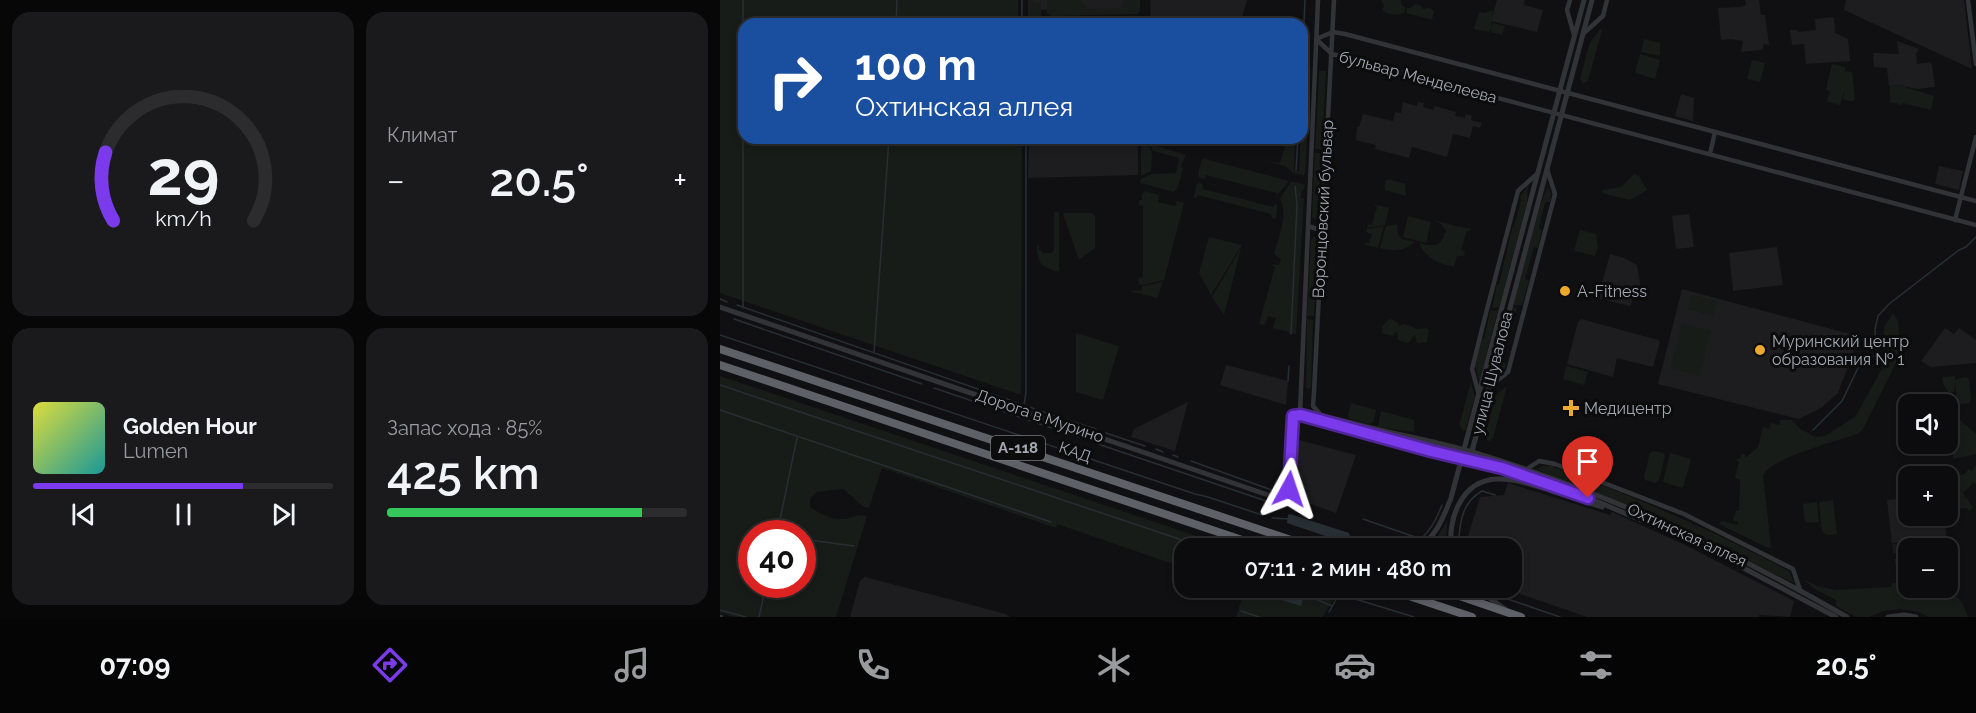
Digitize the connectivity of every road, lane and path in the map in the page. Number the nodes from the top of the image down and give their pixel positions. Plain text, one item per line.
1 (1318, 0) edge
2 (1335, 0) edge
3 (1570, 0) edge
4 (1584, 0) edge
5 (1592, 0) edge
6 (1607, 0) edge
7 (1968, 0) edge
8 (1333, 32) junction
9 (1584, 33) junction
10 (1575, 37) junction
11 (1316, 39) junction
12 (1332, 54) junction
13 (1976, 64) edge
14 (1559, 91) junction
15 (1568, 93) junction
16 (1554, 112) junction
17 (1562, 115) junction
18 (1715, 132) junction
19 (1976, 137) edge
20 (1710, 154) junction
21 (1547, 168) junction
22 (1538, 172) junction
23 (1960, 197) junction
24 (1976, 201) edge
25 (1955, 220) junction
26 (1976, 225) edge
27 (1308, 226) junction
28 (1322, 227) junction
29 (1307, 236) junction
30 (1322, 236) junction
31 (720, 307) edge
32 (720, 349) edge
33 (720, 365) edge
34 (1487, 389) junction
35 (1479, 395) junction
36 (1313, 406) junction
37 (1300, 410) junction
38 (1321, 415) junction
39 (1293, 416) joint
40 (1465, 450) junction
41 (1472, 452) junction
42 (1463, 458) junction
43 (1527, 469) junction
44 (1629, 516) junction
45 (1236, 538) edge
46 (1285, 538) edge
47 (1429, 538) edge
48 (1451, 538) edge
49 (1800, 590) junction
50 (1414, 598) edge
51 (1466, 598) edge
52 (1489, 598) edge
53 (1511, 613) junction
54 (1834, 614) edge
55 (1467, 616) edge
56 (1521, 617) edge
57 (1847, 617) edge
58 (1888, 617) edge
59 (1916, 617) edge

1 - 11 street, Воронцовский бульвар
2 - 8 street, Воронцовский бульвар
3 - 10 street
4 - 10 street, улица Шувалова
5 - 9 street, улица Шувалова
6 - 9 street
7 - 13 street
8 - 11 street, бульвар Менделеева
8 - 12 street, Воронцовский бульвар
8 - 14 street, бульвар Менделеева
9 - 15 street, улица Шувалова
10 - 14 street, улица Шувалова
11 - 12 street, бульвар Менделеева
11 - 27 street, Воронцовский бульвар
12 - 16 street, бульвар Менделеева
12 - 28 street, Воронцовский бульвар
14 - 15 street, бульвар Менделеева
14 - 16 street, улица Шувалова
15 - 17 street, улица Шувалова
15 - 18 street, бульвар Менделеева
16 - 17 street, бульвар Менделеева
16 - 22 street, улица Шувалова
17 - 20 street, бульвар Менделеева
17 - 21 street, улица Шувалова
18 - 20 street
18 - 23 street, бульвар Менделеева
19 - 23 street
20 - 25 street, бульвар Менделеева
21 - 34 street, улица Шувалова
21 - 34 street
22 - 35 street, улица Шувалова
22 - 35 street
23 - 24 street, бульвар Менделеева
23 - 25 street
25 - 26 street, бульвар Менделеева
27 - 28 street
27 - 29 street, Воронцовский бульвар
28 - 30 street, Воронцовский бульвар
29 - 30 street
29 - 37 street, Воронцовский бульвар
30 - 36 street, Воронцовский бульвар
31 - 39 street, Дорога в Мурино
32 - 46 highway, КАД / А-118
33 - 45 highway, КАД / А-118
34 - 41 street, улица Шувалова
35 - 40 street, улица Шувалова
36 - 37 street
36 - 38 street
37 - 38 street, Охтинская аллея
37 - 39 street, Охтинская аллея
37 - 42 street, Охтинская аллея
38 - 40 street, Охтинская аллея
40 - 41 street, Охтинская аллея
40 - 42 street, улица Шувалова
41 - 42 street, улица Шувалова
41 - 43 street, Охтинская аллея
42 - 44 street, Охтинская аллея
42 - 47 street
43 - 49 street, Охтинская аллея
43 - 49 street
44 - 48 street
44 - 54 street, Охтинская аллея
49 - 54 street, Охтинская аллея
50 - 55 highway
51 - 53 highway
52 - 53 street
53 - 56 highway
54 - 57 street
58 - 59 street

